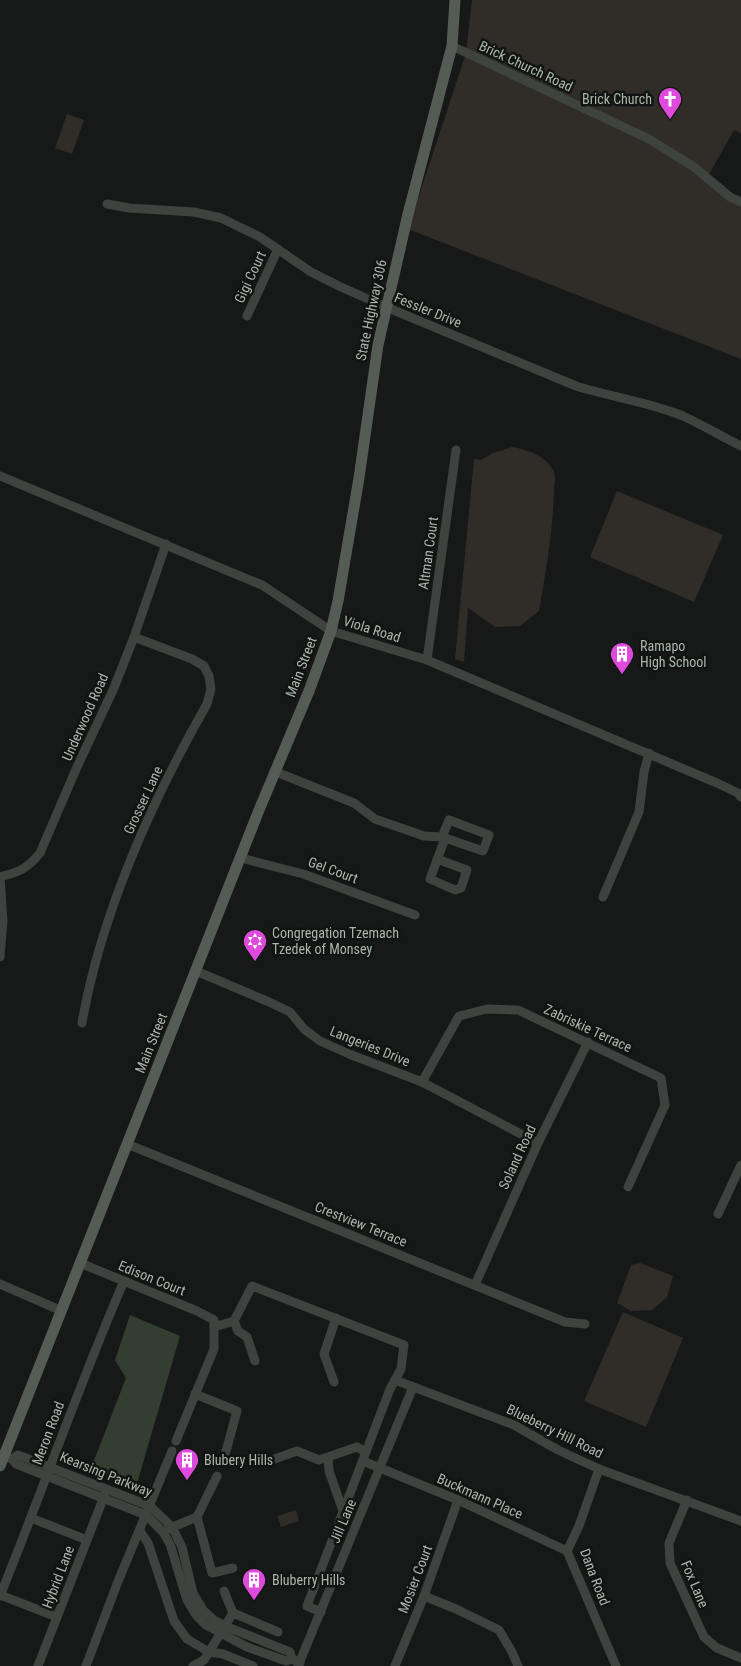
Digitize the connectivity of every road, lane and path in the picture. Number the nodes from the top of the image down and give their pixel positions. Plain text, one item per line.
1 (455, 0) edge
2 (452, 46) junction
3 (741, 202) edge
4 (108, 204) dead end
5 (278, 249) junction
6 (386, 307) junction
7 (247, 316) dead end
8 (741, 446) edge
9 (456, 450) dead end
10 (0, 476) edge
11 (166, 544) junction
12 (331, 631) junction
13 (134, 637) junction
14 (427, 660) junction
15 (649, 753) junction
16 (276, 772) junction
17 (741, 798) edge
18 (444, 838) junction
19 (240, 858) junction
20 (437, 859) dead end
21 (0, 877) edge
22 (604, 897) dead end
23 (415, 915) dead end
24 (0, 957) edge
25 (196, 971) junction
26 (82, 1023) dead end
27 (588, 1042) junction
28 (422, 1082) junction
29 (538, 1143) junction
30 (127, 1144) junction
31 (741, 1166) edge
32 (628, 1187) dead end
33 (718, 1214) dead end
34 (80, 1263) junction
35 (124, 1281) junction
36 (0, 1284) edge
37 (475, 1285) junction
38 (62, 1311) junction
39 (336, 1318) junction
40 (234, 1321) junction
41 (214, 1323) junction
42 (586, 1324) dead end
43 (255, 1361) dead end
44 (395, 1380) junction
45 (334, 1382) dead end
46 (413, 1386) junction
47 (195, 1394) junction
48 (176, 1441) dead end
49 (172, 1451) dead end
50 (365, 1456) junction
51 (328, 1458) junction
52 (5, 1460) edge
53 (223, 1462) dead end
54 (266, 1462) dead end
55 (50, 1466) junction
56 (380, 1468) junction
57 (599, 1468) junction
58 (47, 1476) junction
59 (217, 1476) dead end
60 (107, 1489) junction
61 (104, 1498) junction
62 (458, 1500) junction
63 (687, 1500) junction
64 (148, 1510) junction
65 (343, 1511) junction
66 (197, 1517) junction
67 (31, 1518) junction
68 (741, 1521) edge
69 (172, 1527) junction
70 (140, 1531) junction
71 (164, 1532) junction
72 (87, 1540) junction
73 (567, 1551) junction
74 (233, 1568) dead end
75 (224, 1592) dead end
76 (0, 1596) edge
77 (424, 1596) junction
78 (321, 1612) junction
79 (233, 1613) junction
80 (57, 1617) junction
81 (223, 1630) junction
82 (278, 1632) dead end
83 (209, 1652) junction
84 (741, 1658) edge
85 (297, 1663) edge
86 (38, 1666) edge
87 (86, 1666) edge
88 (193, 1666) edge
89 (253, 1666) edge
90 (395, 1666) edge
91 (518, 1666) edge
92 (616, 1666) edge

1 - 2 main road, State Highway 306
2 - 3 street, Brick Church Road
2 - 6 main road, State Highway 306
4 - 5 street, Fessler Drive
5 - 6 street, Fessler Drive
5 - 7 street, Gigi Court
6 - 8 street, Fessler Drive
6 - 12 main road, State Highway 306
9 - 14 street, Altman Court
10 - 11 street, Viola Road
11 - 12 street, Viola Road
11 - 13 street, Underwood Road
12 - 14 street, Viola Road
12 - 16 main road, Main Street
13 - 21 street, Underwood Road
13 - 26 street, Grosser Lane
14 - 15 street, Viola Road
15 - 17 street, Viola Road
15 - 22 street
16 - 18 street
16 - 19 main road, Main Street
18 - 18 street
18 - 20 street
19 - 23 street, Gel Court
19 - 25 main road, Main Street
21 - 24 street
25 - 28 street, Langeries Drive
25 - 30 main road, Main Street
27 - 28 street, Zabriskie Terrace
27 - 29 street, Soland Road
27 - 32 street, Zabriskie Terrace
28 - 29 street, Langeries Drive
29 - 37 street, Soland Road
30 - 34 main road, Main Street
30 - 37 street, Crestview Terrace
31 - 33 street
34 - 35 street, Edison Court
34 - 38 main road, Main Street
35 - 41 street, Edison Court
35 - 55 street, Meron Road
36 - 38 street
37 - 42 street, Crestview Terrace
38 - 52 main road, Main Street
39 - 40 street
39 - 44 street
39 - 45 street
40 - 41 street
40 - 43 street
41 - 47 street
44 - 46 street, Blueberry Hill Road
44 - 50 street
46 - 56 street, Jill Lane
46 - 57 street, Blueberry Hill Road
47 - 48 street
47 - 53 street
49 - 64 street
50 - 51 street
50 - 56 street, Buckmann Place
50 - 65 street
51 - 54 street
51 - 65 street
52 - 55 street, Kearsing Parkway
52 - 58 street, Kearsing Parkway
55 - 58 street, Meron Road
55 - 60 street, Kearsing Parkway
56 - 62 street, Buckmann Place
56 - 78 street, Jill Lane
57 - 63 street, Blueberry Hill Road
57 - 73 street, Dana Road
58 - 61 street, Kearsing Parkway
58 - 67 street, Meron Road
59 - 66 street
60 - 61 street, Hybrid Lane
60 - 64 street, Kearsing Parkway
61 - 64 street, Kearsing Parkway
61 - 72 street, Hybrid Lane
62 - 73 street, Buckmann Place
62 - 77 street, Mosier Court
63 - 68 street, Blueberry Hill Road
63 - 84 street, Fox Lane
64 - 69 street, Kearsing Parkway
64 - 70 street
64 - 71 street, Kearsing Parkway
65 - 78 street
66 - 69 street
66 - 74 street
67 - 72 street
67 - 76 street, Meron Road
69 - 71 street
69 - 81 street, Kearsing Parkway
70 - 83 street
70 - 87 street
71 - 81 street, Kearsing Parkway
72 - 80 street, Hybrid Lane
73 - 92 street, Dana Road
75 - 79 street
76 - 80 street
77 - 90 street, Mosier Court
77 - 91 street
78 - 85 street, Jill Lane
79 - 81 street
79 - 82 street
80 - 86 street, Hybrid Lane
81 - 83 street
81 - 85 street, Kearsing Parkway
83 - 88 street
83 - 89 street

